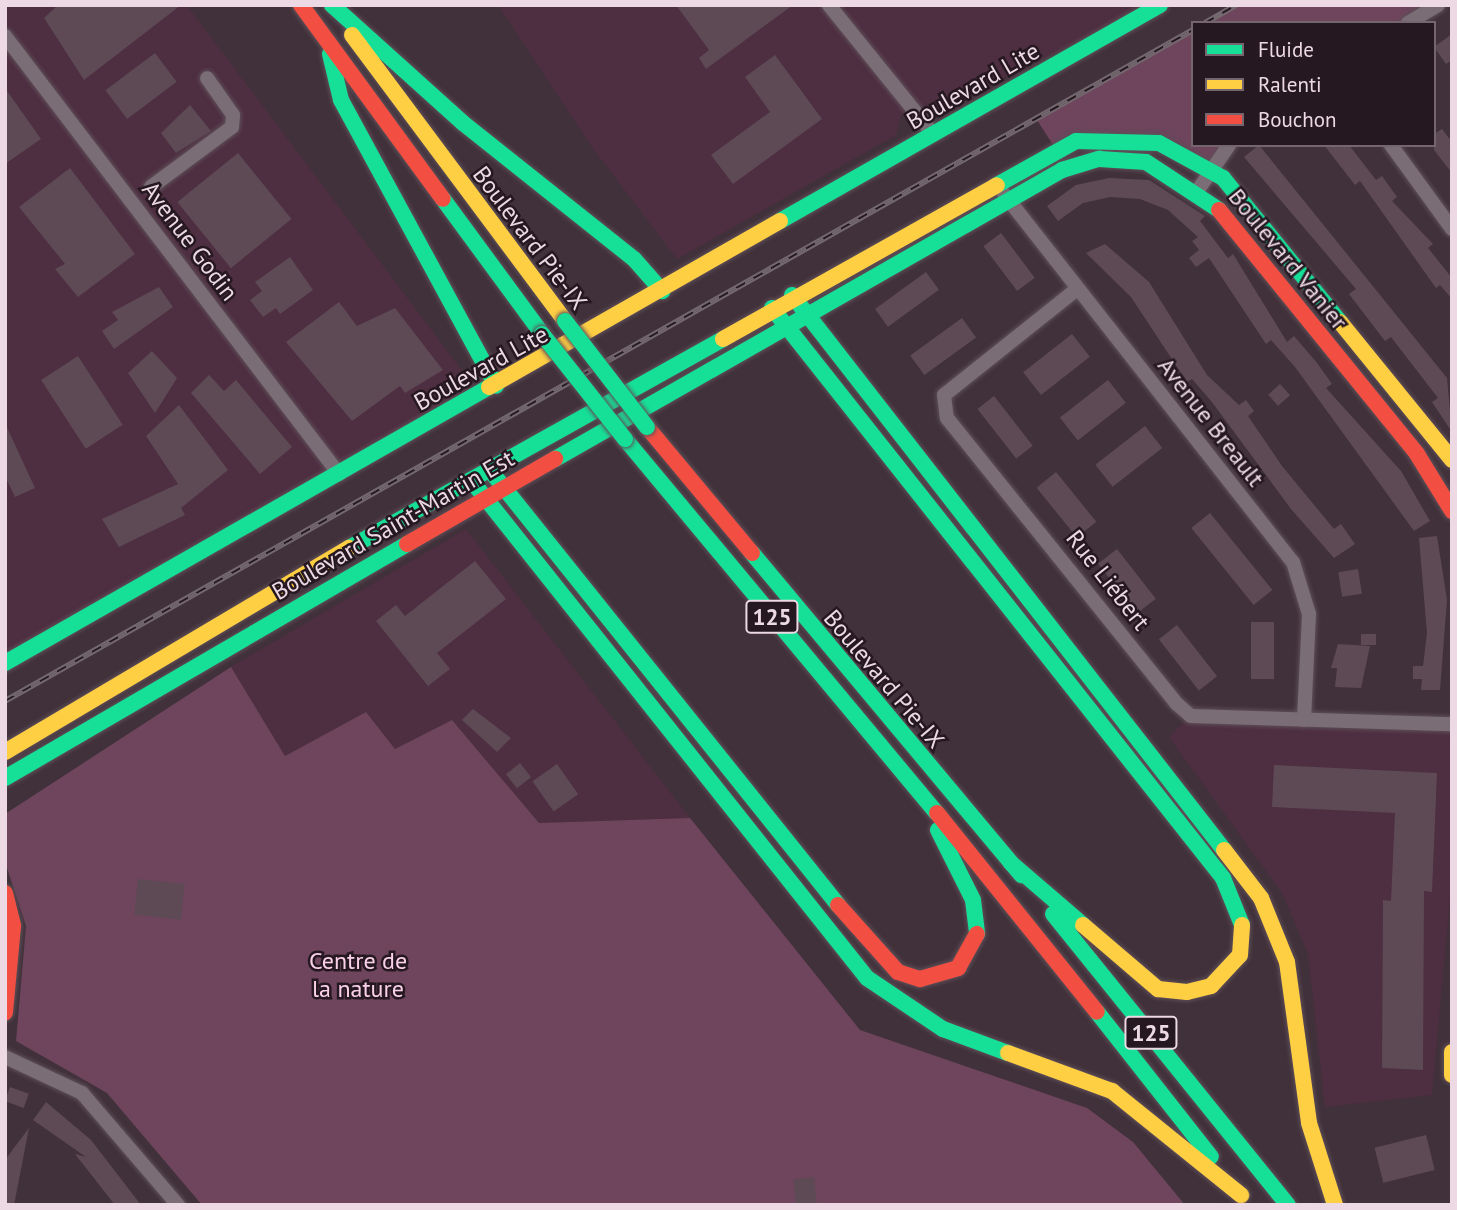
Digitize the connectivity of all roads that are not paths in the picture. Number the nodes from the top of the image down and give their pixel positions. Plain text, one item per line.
1 (301, 5) edge
2 (332, 5) edge
3 (829, 5) edge
4 (1160, 5) edge
5 (1438, 5) edge
6 (1411, 21) edge
7 (5, 36) edge
8 (328, 43) junction
9 (206, 78) dead end
10 (933, 134) junction
11 (1228, 147) edge
12 (1392, 147) edge
13 (1212, 170) junction
14 (995, 182) junction
15 (151, 187) dead end
16 (1198, 190) junction
17 (1008, 199) junction
18 (1452, 229) edge
19 (1077, 289) junction
20 (662, 291) junction
21 (792, 295) junction
22 (772, 308) junction
23 (806, 315) junction
24 (786, 329) junction
25 (496, 386) junction
26 (1452, 460) edge
27 (489, 469) junction
28 (340, 474) junction
29 (471, 480) junction
30 (502, 489) junction
31 (484, 499) junction
32 (1452, 511) edge
33 (5, 663) edge
34 (1304, 720) junction
35 (1452, 724) edge
36 (5, 752) edge
37 (5, 778) edge
38 (919, 796) junction
39 (1011, 863) junction
40 (5, 893) edge
41 (5, 1013) edge
42 (1452, 1052) edge
43 (5, 1057) edge
44 (1452, 1076) edge
45 (1245, 1200) edge
46 (178, 1205) edge
47 (1288, 1205) edge
48 (1335, 1205) edge

1 - 8 main road, Boulevard Pie-IX / 125
2 - 20 main road
2 - 39 main road, Boulevard Pie-IX / 125, bridge
3 - 10 street
4 - 10 main road, Boulevard Lite
5 - 6 street
7 - 28 street, Avenue Godin
8 - 25 main road
8 - 38 main road, Boulevard Pie-IX / 125, bridge
9 - 15 street
10 - 20 main road, Boulevard Lite
11 - 13 street
12 - 18 street
13 - 14 main road, Boulevard Vanier
13 - 16 street
13 - 26 main road, Boulevard Vanier
14 - 17 street, Avenue Breault
14 - 21 main road, Boulevard Vanier
16 - 17 main road, Boulevard Vanier
16 - 32 main road, Boulevard Vanier
17 - 19 street, Avenue Breault
17 - 23 main road, Boulevard Vanier
19 - 34 street, Avenue Breault
19 - 34 street, Rue Liébert
20 - 25 main road, Boulevard Lite
21 - 22 main road, Boulevard Saint-Martin Est
21 - 23 main road
22 - 24 main road
22 - 27 main road, Boulevard Saint-Martin Est
23 - 24 main road, Boulevard Saint-Martin Est
23 - 48 main road
24 - 30 main road, Boulevard Saint-Martin Est
24 - 39 main road
25 - 28 main road, Boulevard Lite
27 - 29 main road, Boulevard Saint-Martin Est
27 - 30 main road
28 - 33 main road, Boulevard Lite
29 - 31 main road
29 - 36 main road, Boulevard Saint-Martin Est
30 - 31 main road, Boulevard Saint-Martin Est
30 - 38 main road
31 - 37 main road, Boulevard Saint-Martin Est
31 - 45 main road
34 - 35 street, Rue Liébert
38 - 45 main road, Boulevard Pie-IX / 125
39 - 47 main road, Boulevard Pie-IX / 125
40 - 41 main road
42 - 44 main road
43 - 46 street

